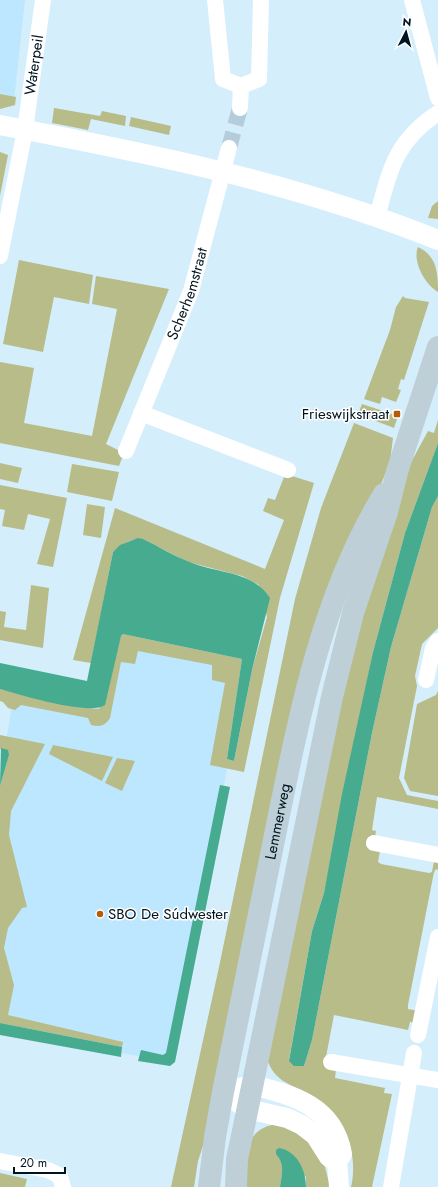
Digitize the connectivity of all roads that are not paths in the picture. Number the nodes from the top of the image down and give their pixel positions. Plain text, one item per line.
1 (43, 0) edge
2 (215, 0) edge
3 (261, 0) edge
4 (412, 0) edge
5 (241, 86) junction
6 (438, 98) edge
7 (240, 108) tunnel mouth
8 (438, 113) edge
9 (0, 125) edge
10 (25, 130) junction
11 (229, 148) tunnel mouth
12 (224, 171) junction
13 (377, 217) junction
14 (438, 240) edge
15 (0, 256) edge
16 (438, 347) edge
17 (141, 414) junction
18 (126, 451) dead end
19 (288, 470) dead end
20 (397, 472) junction
21 (438, 641) edge
22 (426, 680) dead end
23 (374, 843) dead end
24 (438, 855) edge
25 (438, 937) edge
26 (418, 1035) dead end
27 (414, 1053) dead end
28 (330, 1062) dead end
29 (410, 1074) junction
30 (438, 1080) edge
31 (252, 1085) junction
32 (223, 1092) junction
33 (247, 1109) junction
34 (0, 1161) edge
35 (337, 1161) junction
36 (63, 1187) edge
37 (209, 1187) edge
38 (236, 1187) edge
39 (339, 1187) edge
40 (391, 1187) edge

1 - 10 street, Waterpeil
2 - 5 street
3 - 5 street
4 - 6 street
5 - 7 street
8 - 13 street
9 - 10 street
10 - 12 street
10 - 15 street, Waterpeil
11 - 12 street, Scherhemstraat
12 - 13 street
12 - 17 street, Scherhemstraat
13 - 14 street
16 - 20 main road, Lemmerweg
17 - 18 street, Scherhemstraat
17 - 19 street
20 - 31 main road, Lemmerweg
20 - 32 main road, Lemmerweg
21 - 22 street
23 - 24 street
25 - 26 street
27 - 29 street
28 - 29 street
29 - 30 street
29 - 40 street
31 - 32 street
31 - 33 main road, Lemmerweg
31 - 35 street
32 - 33 street
32 - 37 main road, Lemmerweg
33 - 35 street
33 - 38 main road, Lemmerweg
34 - 36 street
35 - 39 street

